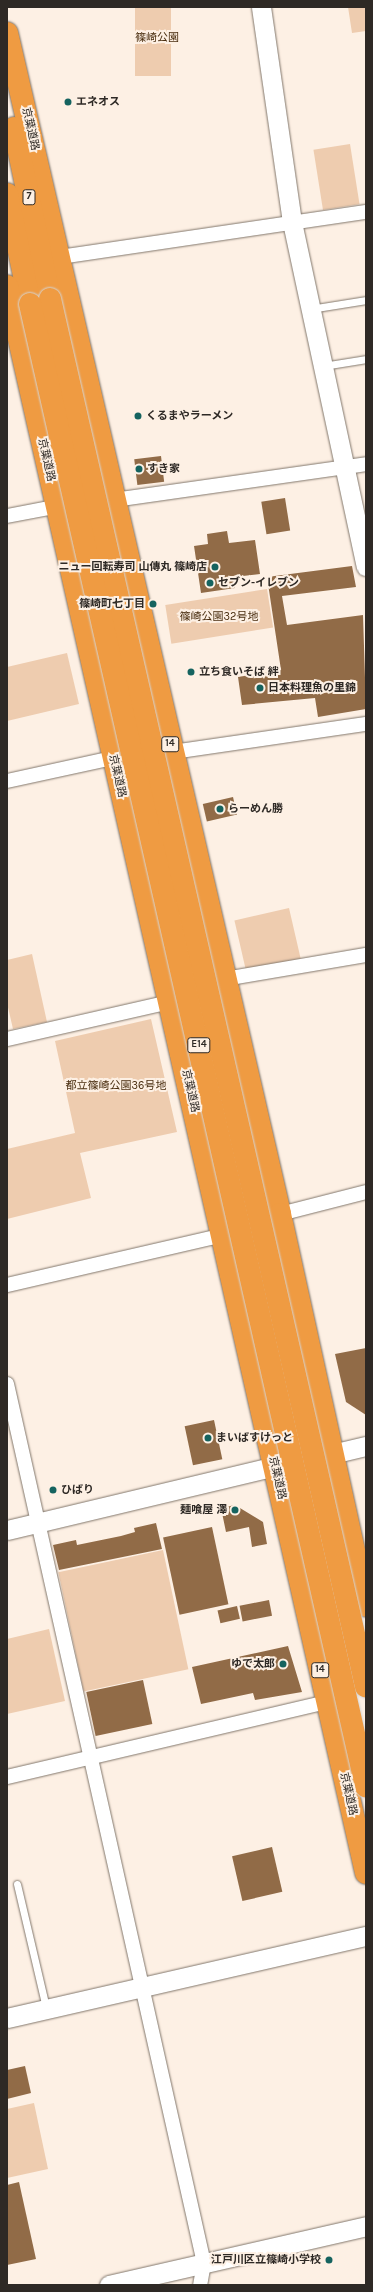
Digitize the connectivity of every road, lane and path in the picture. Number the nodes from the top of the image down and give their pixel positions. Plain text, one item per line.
1 (261, 7) edge
2 (7, 33) edge
3 (7, 95) edge
4 (7, 194) edge
5 (366, 212) edge
6 (292, 222) junction
7 (60, 257) junction
8 (7, 286) edge
9 (366, 300) edge
10 (40, 301) junction
11 (310, 309) junction
12 (366, 359) edge
13 (322, 366) junction
14 (366, 464) edge
15 (343, 467) junction
16 (117, 501) junction
17 (56, 505) junction
18 (7, 516) edge
19 (366, 566) edge
20 (366, 724) edge
21 (172, 752) junction
22 (113, 757) junction
23 (7, 782) edge
24 (366, 955) edge
25 (225, 979) junction
26 (170, 1002) junction
27 (7, 1038) edge
28 (366, 1192) edge
29 (280, 1214) junction
30 (223, 1235) junction
31 (7, 1285) edge
32 (7, 1384) edge
33 (366, 1446) edge
34 (332, 1454) junction
35 (274, 1466) junction
36 (39, 1523) junction
37 (7, 1530) edge
38 (366, 1606) edge
39 (366, 1686) edge
40 (327, 1702) junction
41 (91, 1758) junction
42 (7, 1777) edge
43 (366, 1786) edge
44 (366, 1874) edge
45 (17, 1884) dead end
46 (366, 1936) edge
47 (140, 1989) junction
48 (46, 2009) junction
49 (7, 2018) edge
50 (366, 2226) edge
51 (204, 2263) junction
52 (109, 2285) edge
53 (200, 2285) edge

1 - 6 street
2 - 7 highway, 京葉道路 / 14
3 - 10 highway, 7
4 - 10 highway, 7
5 - 6 street
6 - 7 street
6 - 11 street
7 - 16 highway, 京葉道路 / 14
8 - 17 highway, 京葉道路 / 14
9 - 11 lane
10 - 39 highway, E14, bridge
10 - 43 highway, 京葉道路 / E14, bridge
11 - 13 street
12 - 13 lane
13 - 15 street
14 - 15 street
15 - 16 street
15 - 19 street
16 - 17 street
16 - 21 highway, 京葉道路 / 14
17 - 18 street
17 - 22 highway, 京葉道路 / 14
20 - 21 street
21 - 22 street
21 - 25 highway, 京葉道路 / 14
22 - 23 street
22 - 26 highway, 京葉道路 / 14
24 - 25 street
25 - 29 highway, 京葉道路 / 14
26 - 27 street
26 - 30 highway, 京葉道路 / 14
28 - 29 street
29 - 34 highway, 京葉道路 / 14
30 - 31 street
30 - 35 highway, 京葉道路 / 14
32 - 36 street
33 - 34 street
34 - 35 street
34 - 38 highway, 京葉道路 / 14
35 - 36 street
35 - 40 highway, 京葉道路 / 14
36 - 37 street
36 - 41 street
40 - 41 street
40 - 44 highway, 京葉道路 / 14
41 - 42 street
41 - 47 street
45 - 48 lane
46 - 47 street
47 - 48 street
47 - 51 street
48 - 49 street
50 - 51 street
51 - 52 street
51 - 53 street

